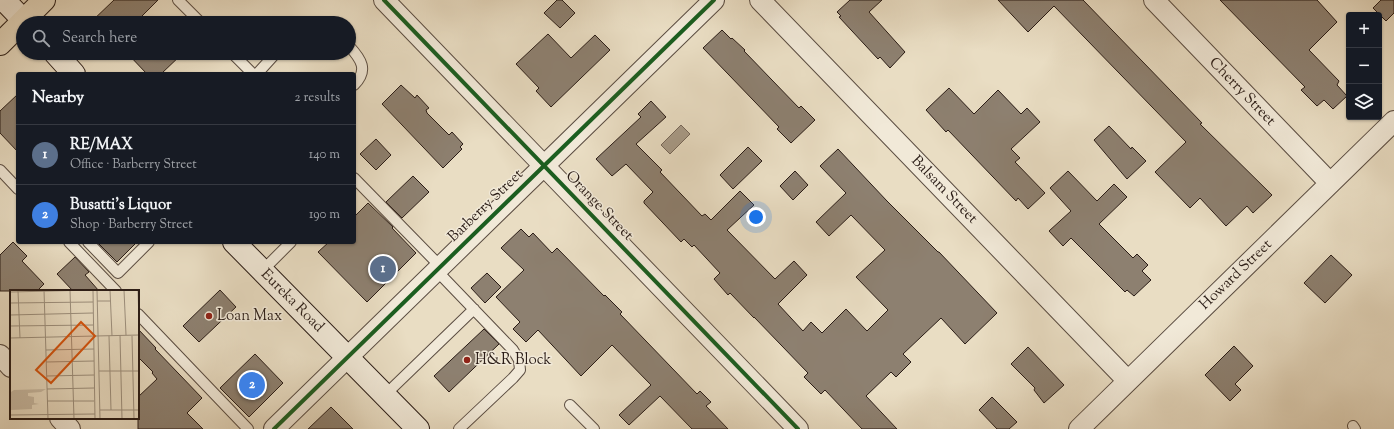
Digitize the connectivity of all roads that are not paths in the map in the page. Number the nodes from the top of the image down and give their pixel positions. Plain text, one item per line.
1 (4, 0) edge
2 (44, 0) edge
3 (178, 0) edge
4 (384, 0) edge
5 (714, 0) edge
6 (760, 0) edge
7 (1154, 0) edge
8 (19, 16) edge
9 (30, 16) edge
10 (194, 16) edge
11 (16, 30) edge
12 (0, 44) edge
13 (356, 54) edge
14 (61, 60) edge
15 (239, 60) edge
16 (270, 60) edge
17 (72, 72) edge
18 (251, 72) edge
19 (259, 72) edge
20 (356, 83) edge
21 (1394, 121) edge
22 (545, 166) junction
23 (0, 170) edge
24 (356, 180) edge
25 (1330, 183) junction
26 (16, 187) edge
27 (71, 244) edge
28 (90, 244) edge
29 (147, 244) edge
30 (236, 244) edge
31 (289, 244) edge
32 (439, 269) junction
33 (262, 271) junction
34 (115, 290) edge
35 (474, 309) junction
36 (139, 315) edge
37 (0, 355) edge
38 (348, 357) junction
39 (10, 366) edge
40 (1128, 381) junction
41 (385, 395) junction
42 (570, 405) dead end
43 (61, 419) edge
44 (70, 429) edge
45 (248, 429) edge
46 (274, 429) edge
47 (418, 429) edge
48 (459, 429) edge
49 (594, 429) edge
50 (798, 429) edge
51 (1079, 429) edge

1 - 8 main road
2 - 9 main road
3 - 10 lane
4 - 22 street, Orange Street
5 - 22 street, Barberry Street
6 - 40 street, Balsam Street
7 - 25 street, Cherry Street
11 - 12 main road
13 - 20 lane
14 - 17 main road
15 - 18 lane
16 - 19 lane
21 - 25 street, Howard Street
22 - 32 street, Barberry Street
22 - 50 street, Orange Street
23 - 26 lane
24 - 32 lane
25 - 40 street, Howard Street
27 - 34 lane
28 - 29 lane
30 - 33 main road, Eureka Road
31 - 33 lane
32 - 35 lane
32 - 38 street, Barberry Street
33 - 38 main road, Eureka Road
35 - 41 lane
35 - 48 lane
36 - 45 lane
37 - 39 street
38 - 41 main road, Eureka Road
38 - 46 street, Barberry Street
40 - 51 street, Howard Street
41 - 47 main road, Eureka Road
42 - 49 lane
43 - 44 street

